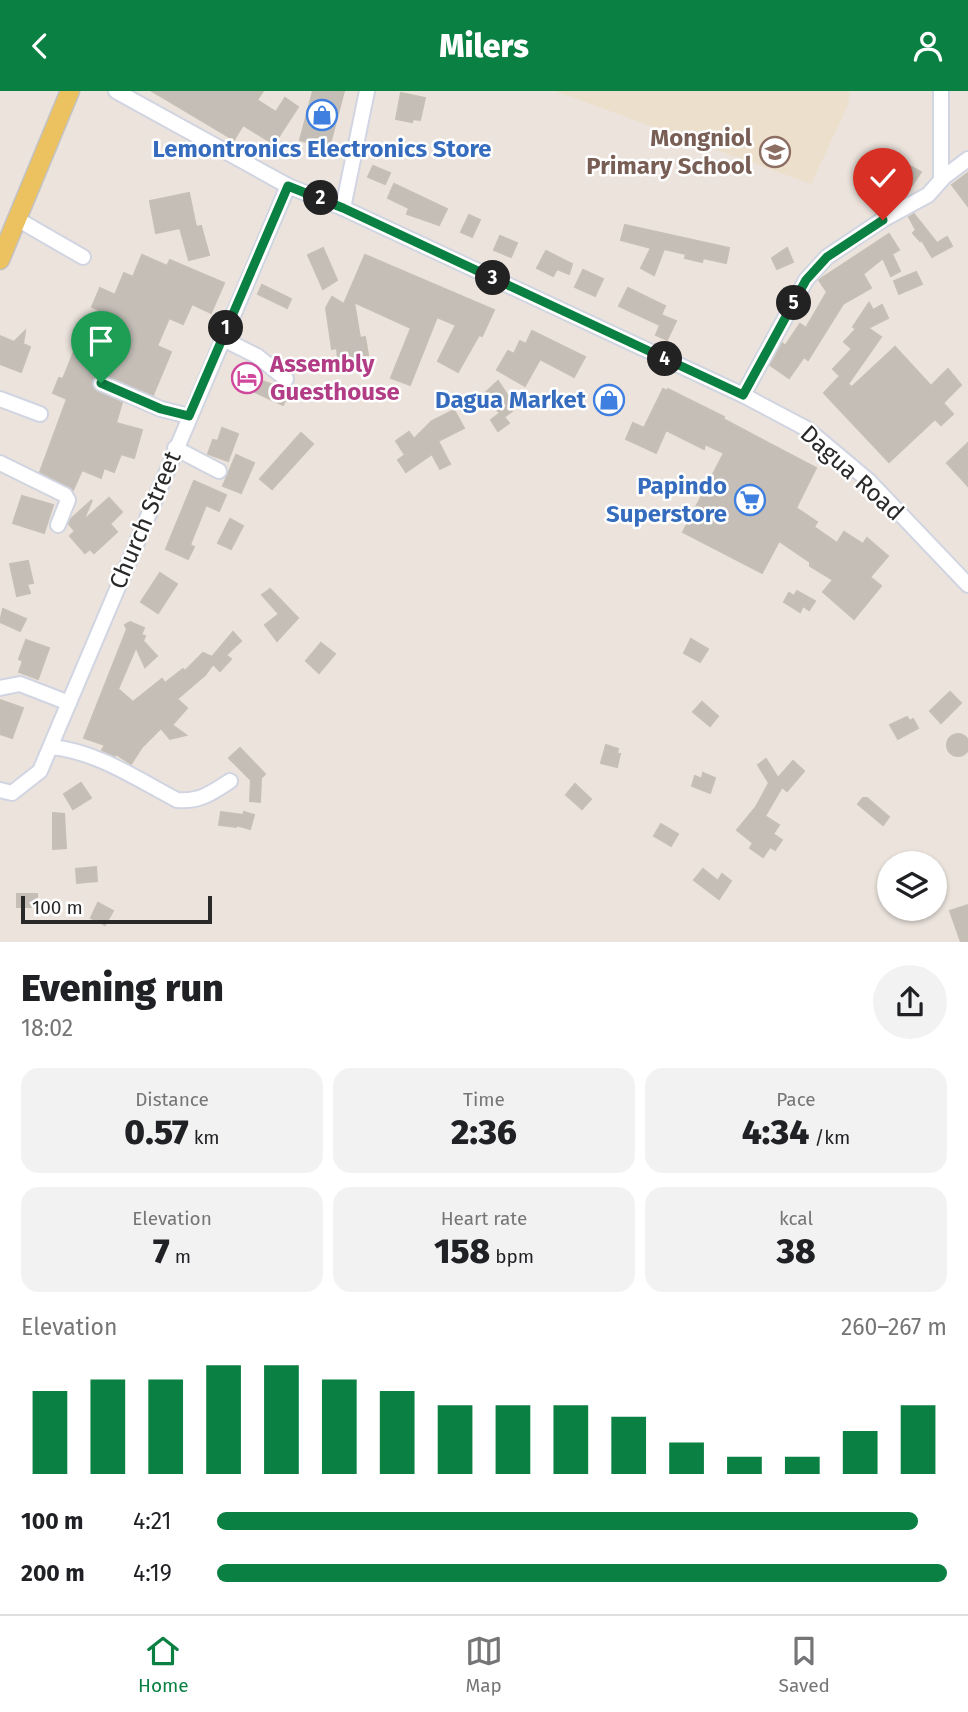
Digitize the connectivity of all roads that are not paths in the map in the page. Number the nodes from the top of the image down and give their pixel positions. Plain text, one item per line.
1 (70, 91) edge
2 (116, 91) edge
3 (367, 91) edge
4 (941, 91) edge
5 (968, 159) edge
6 (941, 180) junction
7 (288, 186) junction
8 (343, 208) junction
9 (17, 219) junction
10 (83, 257) dead end
11 (0, 260) edge
12 (222, 338) junction
13 (286, 379) dead end
14 (101, 383) dead end
15 (743, 395) junction
16 (0, 399) edge
17 (40, 414) dead end
18 (189, 416) junction
19 (175, 448) junction
20 (0, 463) edge
21 (219, 471) dead end
22 (58, 526) dead end
23 (968, 585) edge
24 (0, 688) edge
25 (69, 703) junction
26 (51, 747) junction
27 (230, 781) dead end
28 (4, 794) edge

1 - 9 main road
2 - 7 street, Dagua Road
3 - 8 street
4 - 6 street
5 - 6 street
6 - 15 street
7 - 8 street, Dagua Road
7 - 12 street, Church Street
8 - 15 street, Dagua Road
9 - 10 street
9 - 11 main road
12 - 13 street
12 - 18 street, Church Street
14 - 18 street
15 - 23 street, Dagua Road
16 - 17 street
18 - 19 street, Church Street
19 - 21 street
19 - 25 street, Church Street
20 - 22 street
24 - 25 street
25 - 26 street, Church Street
26 - 27 street
26 - 28 street, Church Street

